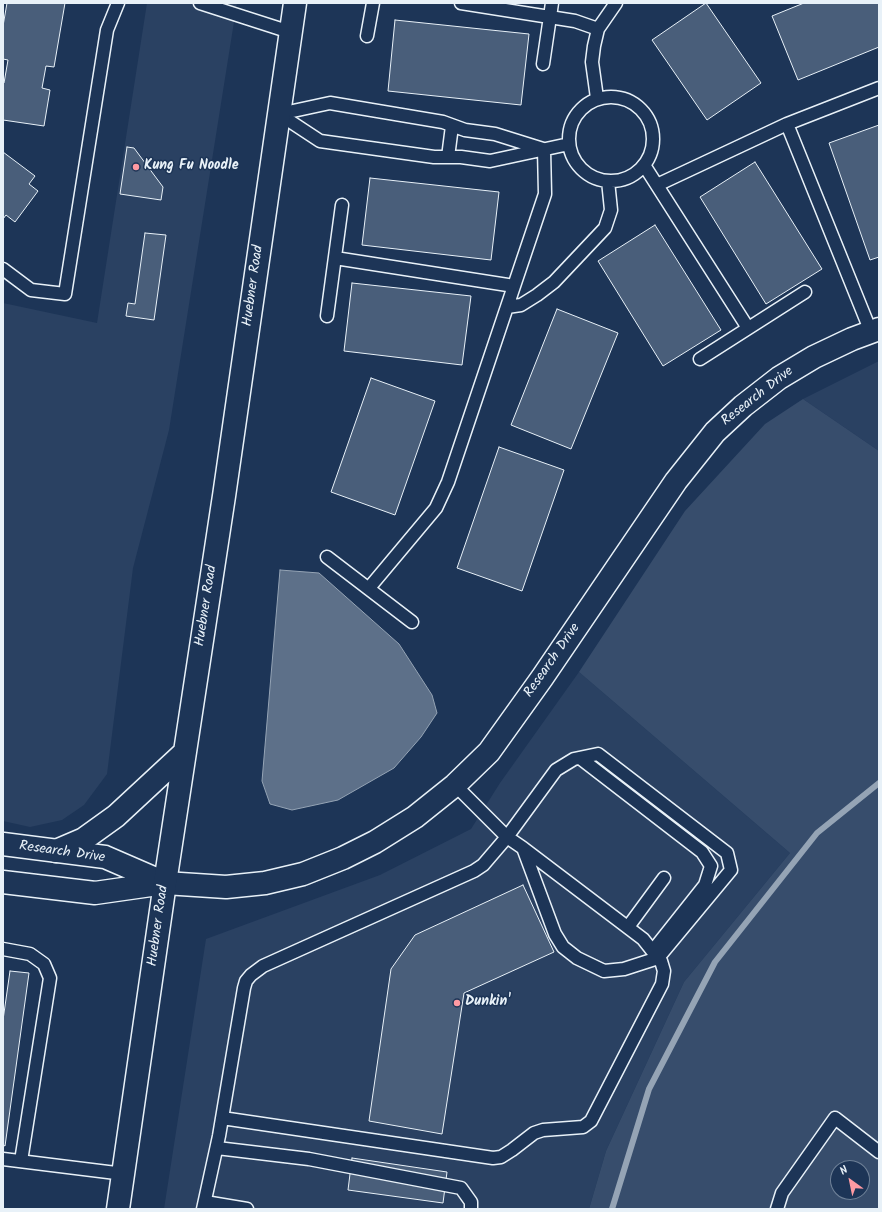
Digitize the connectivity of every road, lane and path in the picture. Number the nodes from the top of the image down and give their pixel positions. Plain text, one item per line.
1 (118, 3) edge
2 (200, 3) edge
3 (295, 3) edge
4 (373, 3) edge
5 (461, 3) edge
6 (552, 3) edge
7 (616, 3) edge
8 (550, 17) junction
9 (598, 30) junction
10 (290, 32) junction
11 (368, 36) dead end
12 (543, 64) dead end
13 (879, 88) edge
14 (598, 98) junction
15 (279, 114) junction
16 (787, 124) junction
17 (452, 126) junction
18 (569, 144) junction
19 (544, 149) junction
20 (448, 157) junction
21 (644, 165) junction
22 (608, 181) junction
23 (657, 185) junction
24 (342, 205) dead end
25 (335, 258) junction
26 (3, 269) edge
27 (514, 286) junction
28 (805, 292) dead end
29 (507, 306) junction
30 (327, 316) dead end
31 (748, 328) junction
32 (875, 331) edge
33 (700, 359) dead end
34 (327, 557) dead end
35 (369, 588) junction
36 (412, 622) dead end
37 (185, 752) junction
38 (580, 758) junction
39 (455, 785) junction
40 (507, 837) junction
41 (3, 844) edge
42 (523, 848) junction
43 (56, 851) junction
44 (664, 878) dead end
45 (3, 882) edge
46 (165, 883) junction
47 (628, 927) junction
48 (3, 950) edge
49 (656, 954) junction
50 (222, 1118) junction
51 (217, 1148) junction
52 (879, 1152) edge
53 (3, 1158) edge
54 (21, 1161) junction
55 (124, 1174) junction
56 (204, 1206) edge
57 (471, 1206) edge
58 (118, 1209) edge
59 (247, 1209) edge
60 (777, 1209) edge

1 - 26 lane
2 - 10 lane
3 - 10 main road, Huebner Road
4 - 11 lane
5 - 8 lane
6 - 8 lane
7 - 9 lane
8 - 9 lane
8 - 12 lane
9 - 14 lane
10 - 15 main road, Huebner Road
13 - 16 lane
14 - 18 lane
14 - 21 lane
15 - 17 lane
15 - 20 lane
15 - 37 main road, Huebner Road
16 - 23 lane
16 - 32 lane
17 - 19 lane
17 - 20 lane
18 - 19 lane
18 - 22 lane
19 - 20 lane
19 - 27 lane
21 - 22 lane
21 - 23 lane
22 - 29 lane
23 - 31 lane
24 - 25 lane
25 - 27 lane
25 - 30 lane
27 - 29 lane
28 - 31 lane
29 - 35 lane
31 - 33 lane
32 - 39 main road, Research Drive
34 - 35 lane
35 - 36 lane
37 - 43 main road
37 - 46 main road, Huebner Road
38 - 40 lane
38 - 49 lane
38 - 49 lane
39 - 40 lane
39 - 46 main road, Research Drive
40 - 42 lane
40 - 50 lane
41 - 43 main road, Research Drive
42 - 47 lane
42 - 49 lane
43 - 46 main road, Research Drive
44 - 47 lane
45 - 46 main road, Research Drive
46 - 55 main road, Huebner Road
47 - 49 lane
48 - 54 lane
49 - 50 lane
50 - 51 lane
51 - 56 lane
51 - 57 lane
52 - 60 lane
53 - 54 lane
54 - 55 lane
55 - 58 main road, Huebner Road
56 - 59 lane

